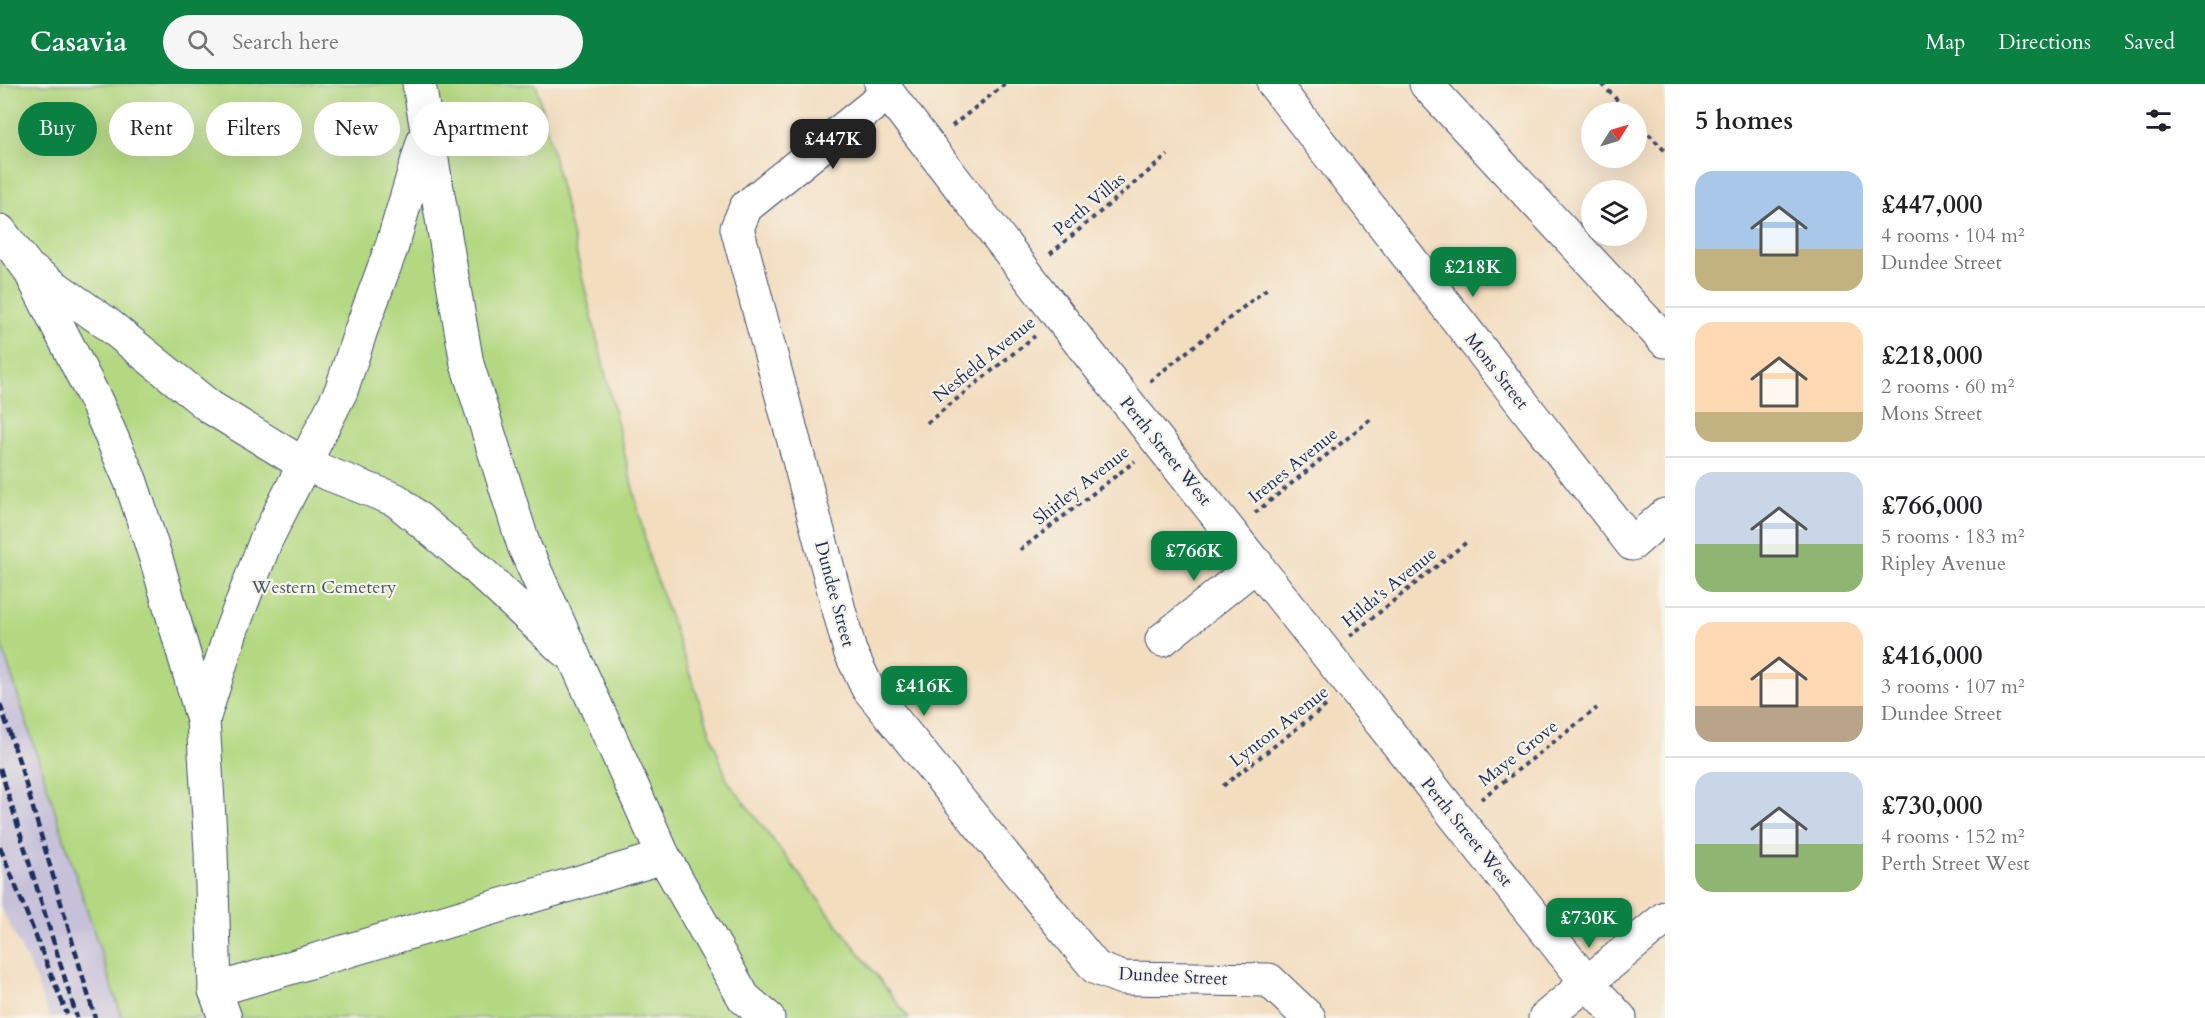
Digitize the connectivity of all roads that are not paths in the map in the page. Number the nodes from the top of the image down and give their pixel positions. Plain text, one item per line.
1 (419, 84) edge
2 (1274, 84) edge
3 (1426, 84) edge
4 (885, 88) edge
5 (422, 102) edge
6 (419, 156) edge
7 (430, 156) edge
8 (0, 231) edge
9 (29, 269) junction
10 (1665, 340) edge
11 (303, 464) junction
12 (1665, 515) edge
13 (1257, 564) junction
14 (1162, 640) dead end
15 (574, 659) junction
16 (203, 720) junction
17 (664, 857) junction
18 (1665, 918) edge
19 (1588, 984) junction
20 (220, 1004) edge
21 (751, 1011) edge
22 (1308, 1018) edge
23 (1545, 1018) edge
24 (1620, 1018) edge

1 - 5 street
2 - 12 street, Mons Street
3 - 10 street
4 - 13 street, Perth Street West
4 - 22 street, Dundee Street
6 - 11 street
7 - 15 street
8 - 9 street
9 - 11 street
9 - 16 street
11 - 15 street
11 - 16 street
13 - 14 street
13 - 19 street, Perth Street West
15 - 17 street
16 - 20 street
17 - 20 street
17 - 21 street
18 - 19 street
19 - 23 street
19 - 24 street, Perth Street West

